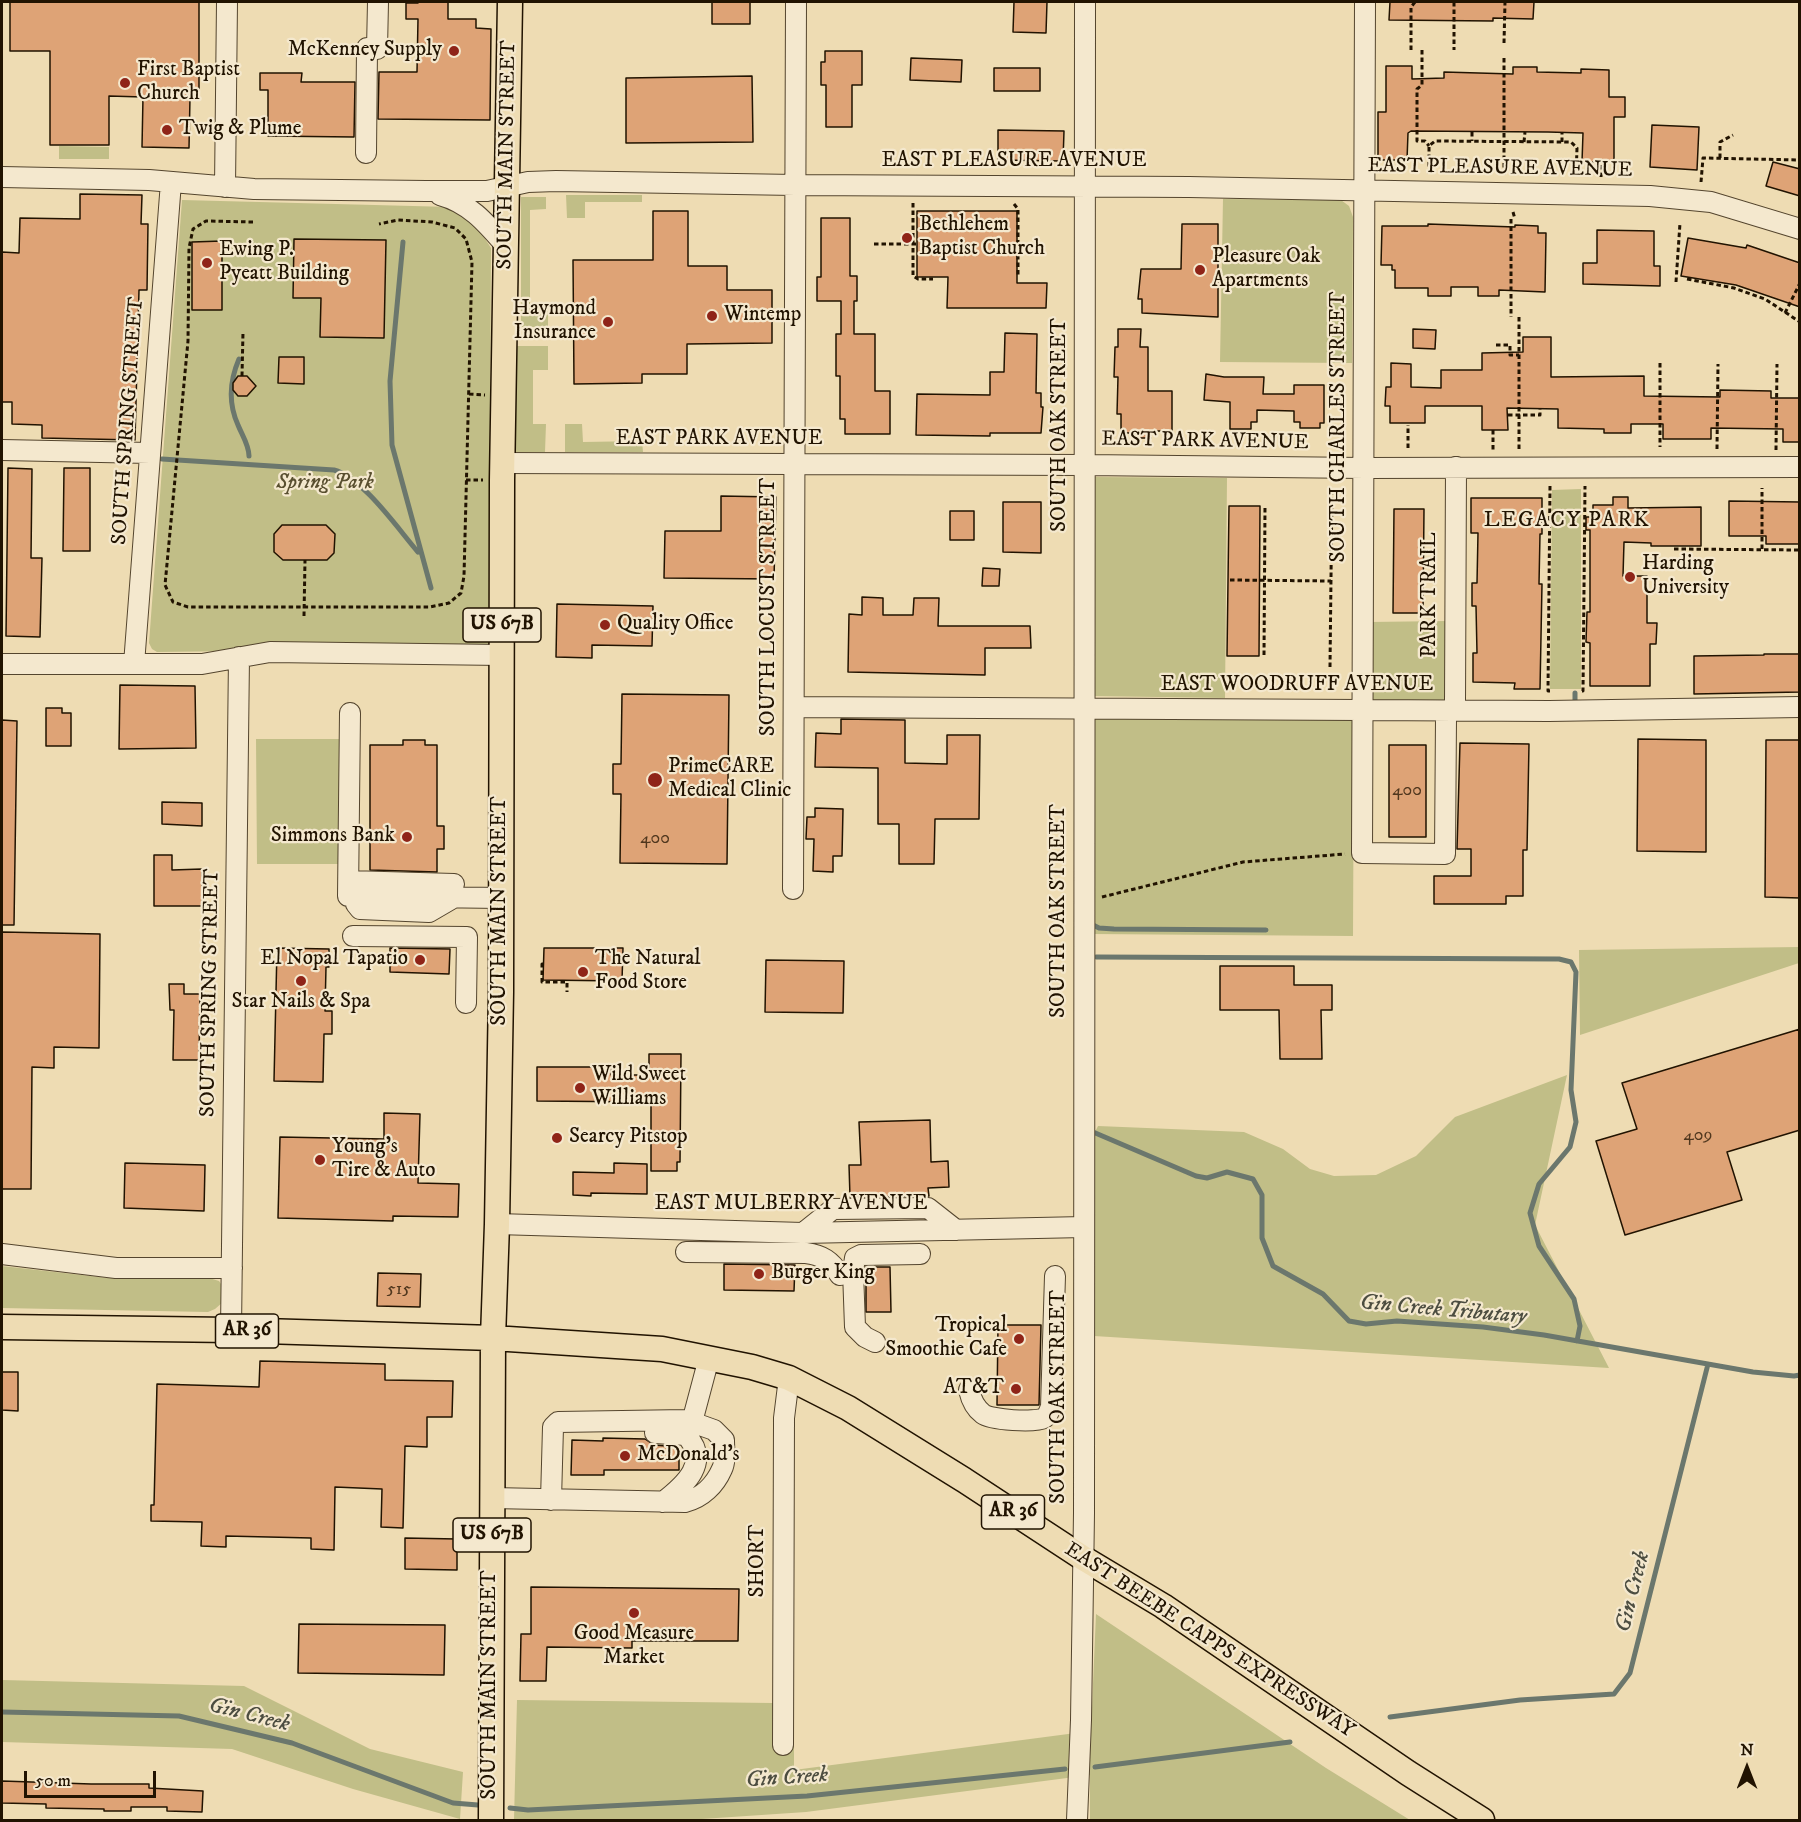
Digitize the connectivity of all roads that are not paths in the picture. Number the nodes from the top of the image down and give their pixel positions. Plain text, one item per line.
1 (227, 2) edge
2 (378, 2) edge
3 (510, 2) edge
4 (796, 2) edge
5 (1085, 2) edge
6 (1365, 2) edge
7 (366, 153) dead end
8 (2, 177) edge
9 (171, 182) junction
10 (795, 185) junction
11 (225, 187) junction
12 (508, 187) junction
13 (1085, 187) junction
14 (426, 191) junction
15 (1365, 191) junction
16 (1800, 230) edge
17 (507, 247) junction
18 (2, 450) edge
19 (150, 453) junction
20 (502, 463) junction
21 (794, 464) junction
22 (1085, 465) junction
23 (1800, 466) edge
24 (1456, 467) junction
25 (1364, 468) junction
26 (502, 655) junction
27 (239, 657) junction
28 (2, 664) edge
29 (134, 664) junction
30 (794, 707) junction
31 (1800, 707) edge
32 (1084, 708) junction
33 (1363, 710) junction
34 (1450, 711) junction
35 (350, 713) dead end
36 (1362, 853) joint
37 (349, 888) junction
38 (793, 889) dead end
39 (454, 891) junction
40 (501, 898) junction
41 (353, 936) dead end
42 (466, 1003) dead end
43 (498, 1224) junction
44 (1084, 1227) junction
45 (686, 1252) dead end
46 (2, 1254) edge
47 (920, 1254) dead end
48 (232, 1268) junction
49 (840, 1275) dead end
50 (1055, 1276) dead end
51 (2, 1327) edge
52 (231, 1330) junction
53 (493, 1338) junction
54 (875, 1342) dead end
55 (709, 1358) junction
56 (789, 1378) junction
57 (969, 1390) dead end
58 (692, 1422) junction
59 (553, 1434) junction
60 (492, 1498) junction
61 (551, 1500) junction
62 (663, 1502) junction
63 (1083, 1558) junction
64 (783, 1744) dead end
65 (491, 1821) edge
66 (1077, 1821) edge
67 (1482, 1821) edge

1 - 11 street
2 - 7 street
3 - 12 main road, SOUTH MAIN STREET / US 67B
4 - 10 street, SOUTH LOCUST STREET
5 - 13 street, SOUTH OAK STREET
6 - 15 street, SOUTH CHARLES STREET
8 - 9 street, EAST PLEASURE AVENUE
9 - 11 street, EAST PLEASURE AVENUE
9 - 19 street, SOUTH SPRING STREET
10 - 12 street, EAST PLEASURE AVENUE
10 - 13 street, EAST PLEASURE AVENUE
10 - 21 street, SOUTH LOCUST STREET
11 - 14 street, EAST PLEASURE AVENUE
12 - 14 street, EAST PLEASURE AVENUE
12 - 17 main road, SOUTH MAIN STREET / US 67B
13 - 15 street, EAST PLEASURE AVENUE
13 - 22 street, SOUTH OAK STREET
14 - 17 street
15 - 16 street, EAST PLEASURE AVENUE
15 - 25 street, SOUTH CHARLES STREET
17 - 20 main road, SOUTH MAIN STREET / US 67B
18 - 19 street
19 - 29 street, SOUTH SPRING STREET
20 - 21 street, EAST PARK AVENUE
20 - 26 main road, SOUTH MAIN STREET / US 67B
21 - 22 street, EAST PARK AVENUE
21 - 30 street, SOUTH LOCUST STREET
22 - 25 street, EAST PARK AVENUE
22 - 32 street, SOUTH OAK STREET
23 - 24 street, EAST PARK AVENUE
24 - 25 street, EAST PARK AVENUE
24 - 34 street, PARK TRAIL
25 - 33 street, SOUTH CHARLES STREET
26 - 27 street
26 - 40 main road, SOUTH MAIN STREET / US 67B
27 - 29 street
27 - 48 street, SOUTH SPRING STREET
28 - 29 street
30 - 32 street, EAST WOODRUFF AVENUE
30 - 38 street, SOUTH LOCUST STREET
31 - 34 street, EAST WOODRUFF AVENUE
32 - 33 street, EAST WOODRUFF AVENUE
32 - 44 street, SOUTH OAK STREET
33 - 34 street, EAST WOODRUFF AVENUE
33 - 36 street, SOUTH CHARLES STREET
34 - 36 street, PARK TRAIL
35 - 37 street
37 - 39 street
37 - 39 street
39 - 40 street
40 - 43 main road, SOUTH MAIN STREET / US 67B
41 - 42 street
43 - 44 street, EAST MULBERRY AVENUE
43 - 53 main road, SOUTH MAIN STREET / US 67B
44 - 63 street, SOUTH OAK STREET
45 - 49 street
46 - 48 street
47 - 54 street
48 - 52 street, SOUTH SPRING STREET
50 - 57 street
51 - 52 main road, AR 36
52 - 53 main road, AR 36
53 - 55 main road, EAST BEEBE CAPPS EXPRESSWAY / AR 36
53 - 60 main road, SOUTH MAIN STREET / US 67B
55 - 56 main road, EAST BEEBE CAPPS EXPRESSWAY / AR 36
55 - 58 street
56 - 63 main road, EAST BEEBE CAPPS EXPRESSWAY / AR 36
56 - 64 street, SHORT
58 - 59 street
58 - 62 street
59 - 61 street
59 - 62 street
60 - 61 street
60 - 65 main road, SOUTH MAIN STREET / US 67B
61 - 62 street
63 - 66 street, SOUTH OAK STREET
63 - 67 main road, EAST BEEBE CAPPS EXPRESSWAY / AR 36

